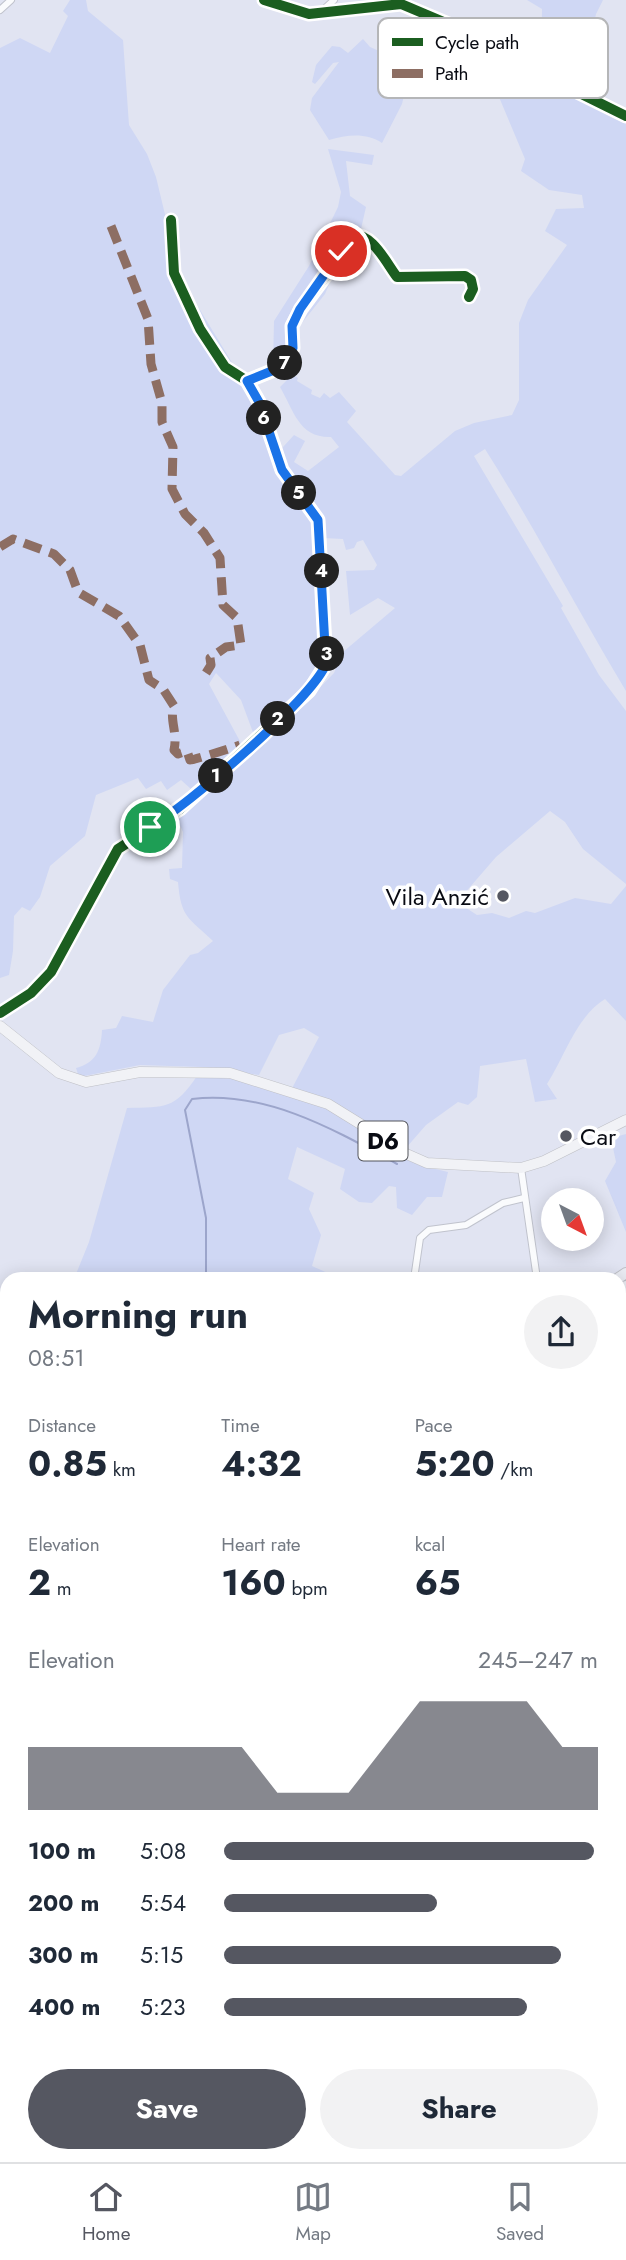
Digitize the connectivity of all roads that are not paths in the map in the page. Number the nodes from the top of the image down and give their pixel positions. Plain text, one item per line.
1 (11, 0) edge
2 (264, 0) edge
3 (334, 0) edge
4 (0, 10) edge
5 (322, 11) junction
6 (433, 18) edge
7 (590, 98) edge
8 (626, 116) edge
9 (171, 220) dead end
10 (469, 297) dead end
11 (247, 381) junction
12 (0, 1013) edge
13 (0, 1026) edge
14 (626, 1121) edge
15 (521, 1168) junction
16 (524, 1198) junction
17 (415, 1272) edge
18 (536, 1272) edge

1 - 4 street
2 - 5 street
3 - 5 street
5 - 6 street
7 - 8 street
9 - 11 street
10 - 11 street
11 - 12 street
13 - 15 main road, D6
14 - 15 main road, D6
15 - 16 street
16 - 17 street
16 - 18 street

